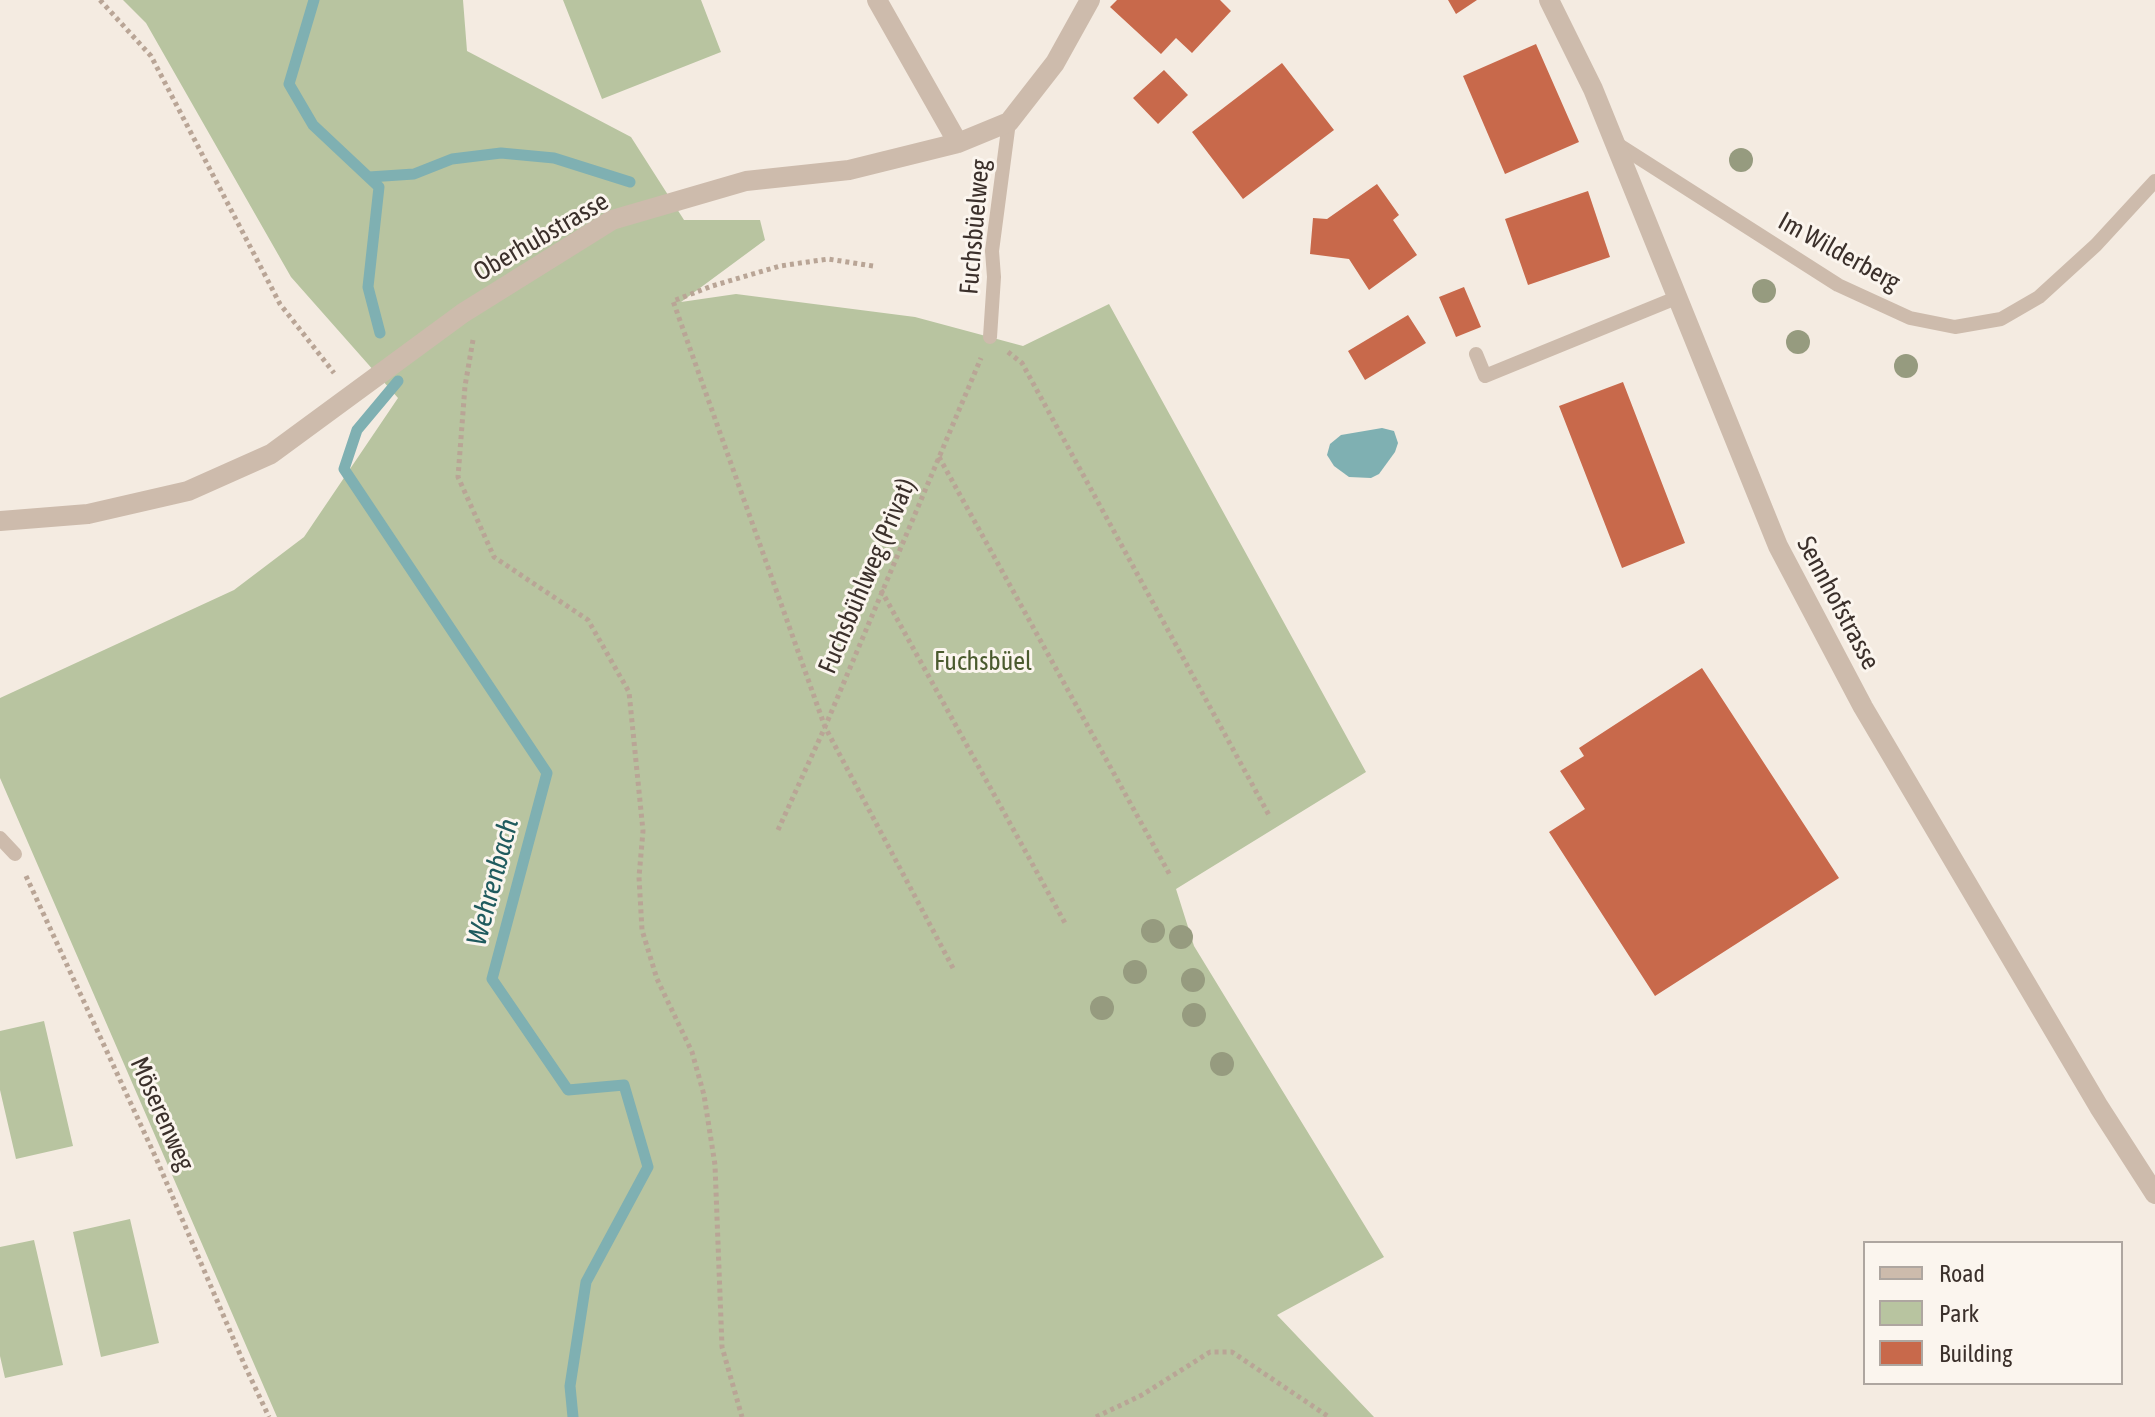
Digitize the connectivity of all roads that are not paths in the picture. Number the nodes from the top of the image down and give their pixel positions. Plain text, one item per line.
1 (877, 0) edge
2 (1090, 0) edge
3 (1549, 0) edge
4 (1009, 122) junction
5 (1614, 142) junction
6 (958, 143) junction
7 (2155, 181) edge
8 (1676, 298) junction
9 (990, 337) road end
10 (1476, 354) dead end
11 (0, 521) edge
12 (0, 838) edge
13 (15, 854) road end
14 (2155, 1194) edge

1 - 6 street
2 - 4 street, Oberhubstrasse
3 - 5 street, Sennhofstrasse
4 - 6 street, Oberhubstrasse
4 - 9 lane, Fuchsbüelweg
5 - 7 lane, Im Wilderberg
5 - 8 street, Sennhofstrasse
6 - 11 street, Oberhubstrasse
8 - 10 lane
8 - 14 street, Sennhofstrasse
12 - 13 lane

